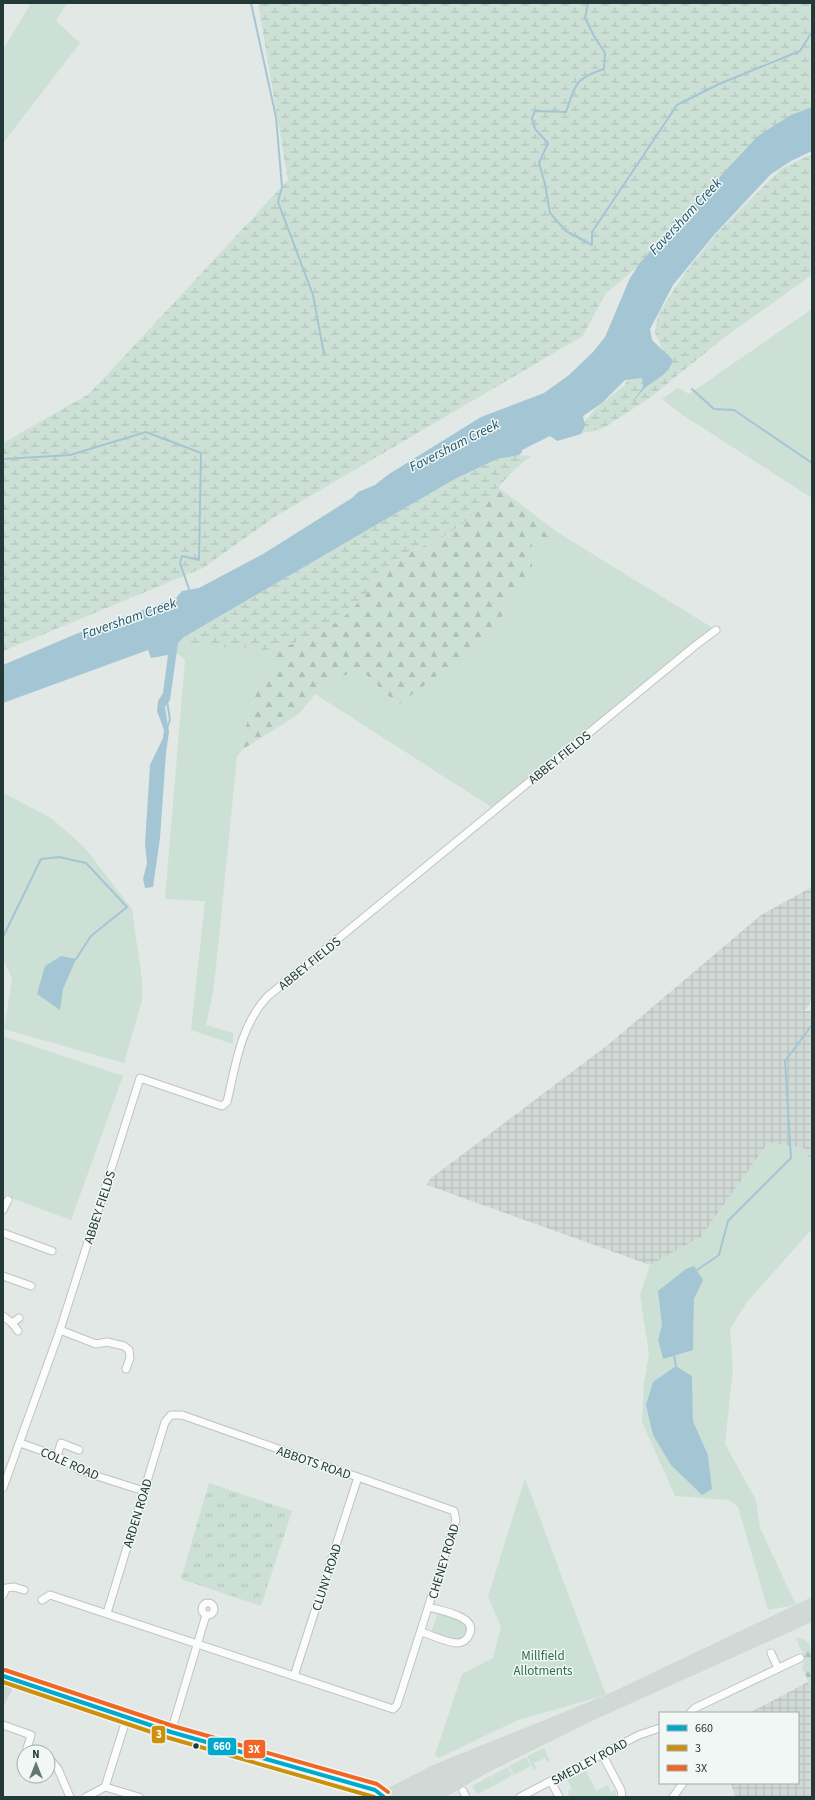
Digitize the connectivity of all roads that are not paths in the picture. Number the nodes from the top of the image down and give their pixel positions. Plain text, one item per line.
1 (716, 630) dead end
2 (8, 1200) dead end
3 (3, 1210) edge
4 (3, 1232) edge
5 (52, 1251) dead end
6 (3, 1276) edge
7 (31, 1286) dead end
8 (3, 1316) edge
9 (19, 1318) dead end
10 (12, 1323) junction
11 (60, 1330) junction
12 (18, 1331) dead end
13 (126, 1369) dead end
14 (171, 1415) joint
15 (20, 1443) junction
16 (79, 1450) dead end
17 (57, 1456) junction
18 (358, 1477) junction
19 (3, 1488) edge
20 (144, 1491) junction
21 (456, 1514) joint
22 (24, 1590) dead end
23 (3, 1595) edge
24 (42, 1600) dead end
25 (429, 1607) junction
26 (107, 1613) junction
27 (206, 1615) dead end
28 (421, 1632) junction
29 (197, 1645) junction
30 (771, 1653) dead end
31 (800, 1658) dead end
32 (778, 1668) junction
33 (294, 1676) junction
34 (4, 1678) edge
35 (691, 1712) edge
36 (127, 1717) junction
37 (3, 1725) edge
38 (659, 1728) edge
39 (171, 1732) junction
40 (28, 1744) edge
41 (602, 1754) junction
42 (56, 1767) edge
43 (551, 1781) junction
44 (682, 1784) edge
45 (105, 1787) junction
46 (381, 1794) edge
47 (70, 1797) edge
48 (86, 1797) edge
49 (139, 1797) edge
50 (520, 1797) edge
51 (559, 1797) edge
52 (622, 1797) edge
53 (673, 1797) edge

1 - 11 street, ABBEY FIELDS
2 - 3 street
4 - 5 street
6 - 7 street
8 - 10 street
9 - 10 street
10 - 12 street
11 - 13 street
11 - 15 street, ABBEY FIELDS
14 - 18 street, ABBOTS ROAD
14 - 20 street, ARDEN ROAD
15 - 17 street, COLE ROAD
15 - 19 street, ABBEY FIELDS
16 - 17 street
17 - 20 street, COLE ROAD
18 - 21 street, ABBOTS ROAD
18 - 33 street, CLUNY ROAD
20 - 26 street, ARDEN ROAD
21 - 25 street, CHENEY ROAD
22 - 23 street
24 - 26 street
25 - 28 street, CHENEY ROAD
25 - 28 street, CHENEY ROAD
26 - 29 street
27 - 29 street
28 - 33 street, CHENEY ROAD
29 - 33 street
29 - 39 street
30 - 32 street
31 - 32 street
32 - 35 street
34 - 36 main road
36 - 39 main road
36 - 45 street
37 - 40 street
38 - 41 street, SMEDLEY ROAD
39 - 46 main road
41 - 43 street, SMEDLEY ROAD
41 - 52 street
42 - 47 street
43 - 50 street, SMEDLEY ROAD
43 - 51 street
44 - 53 street
45 - 48 street
45 - 49 street

